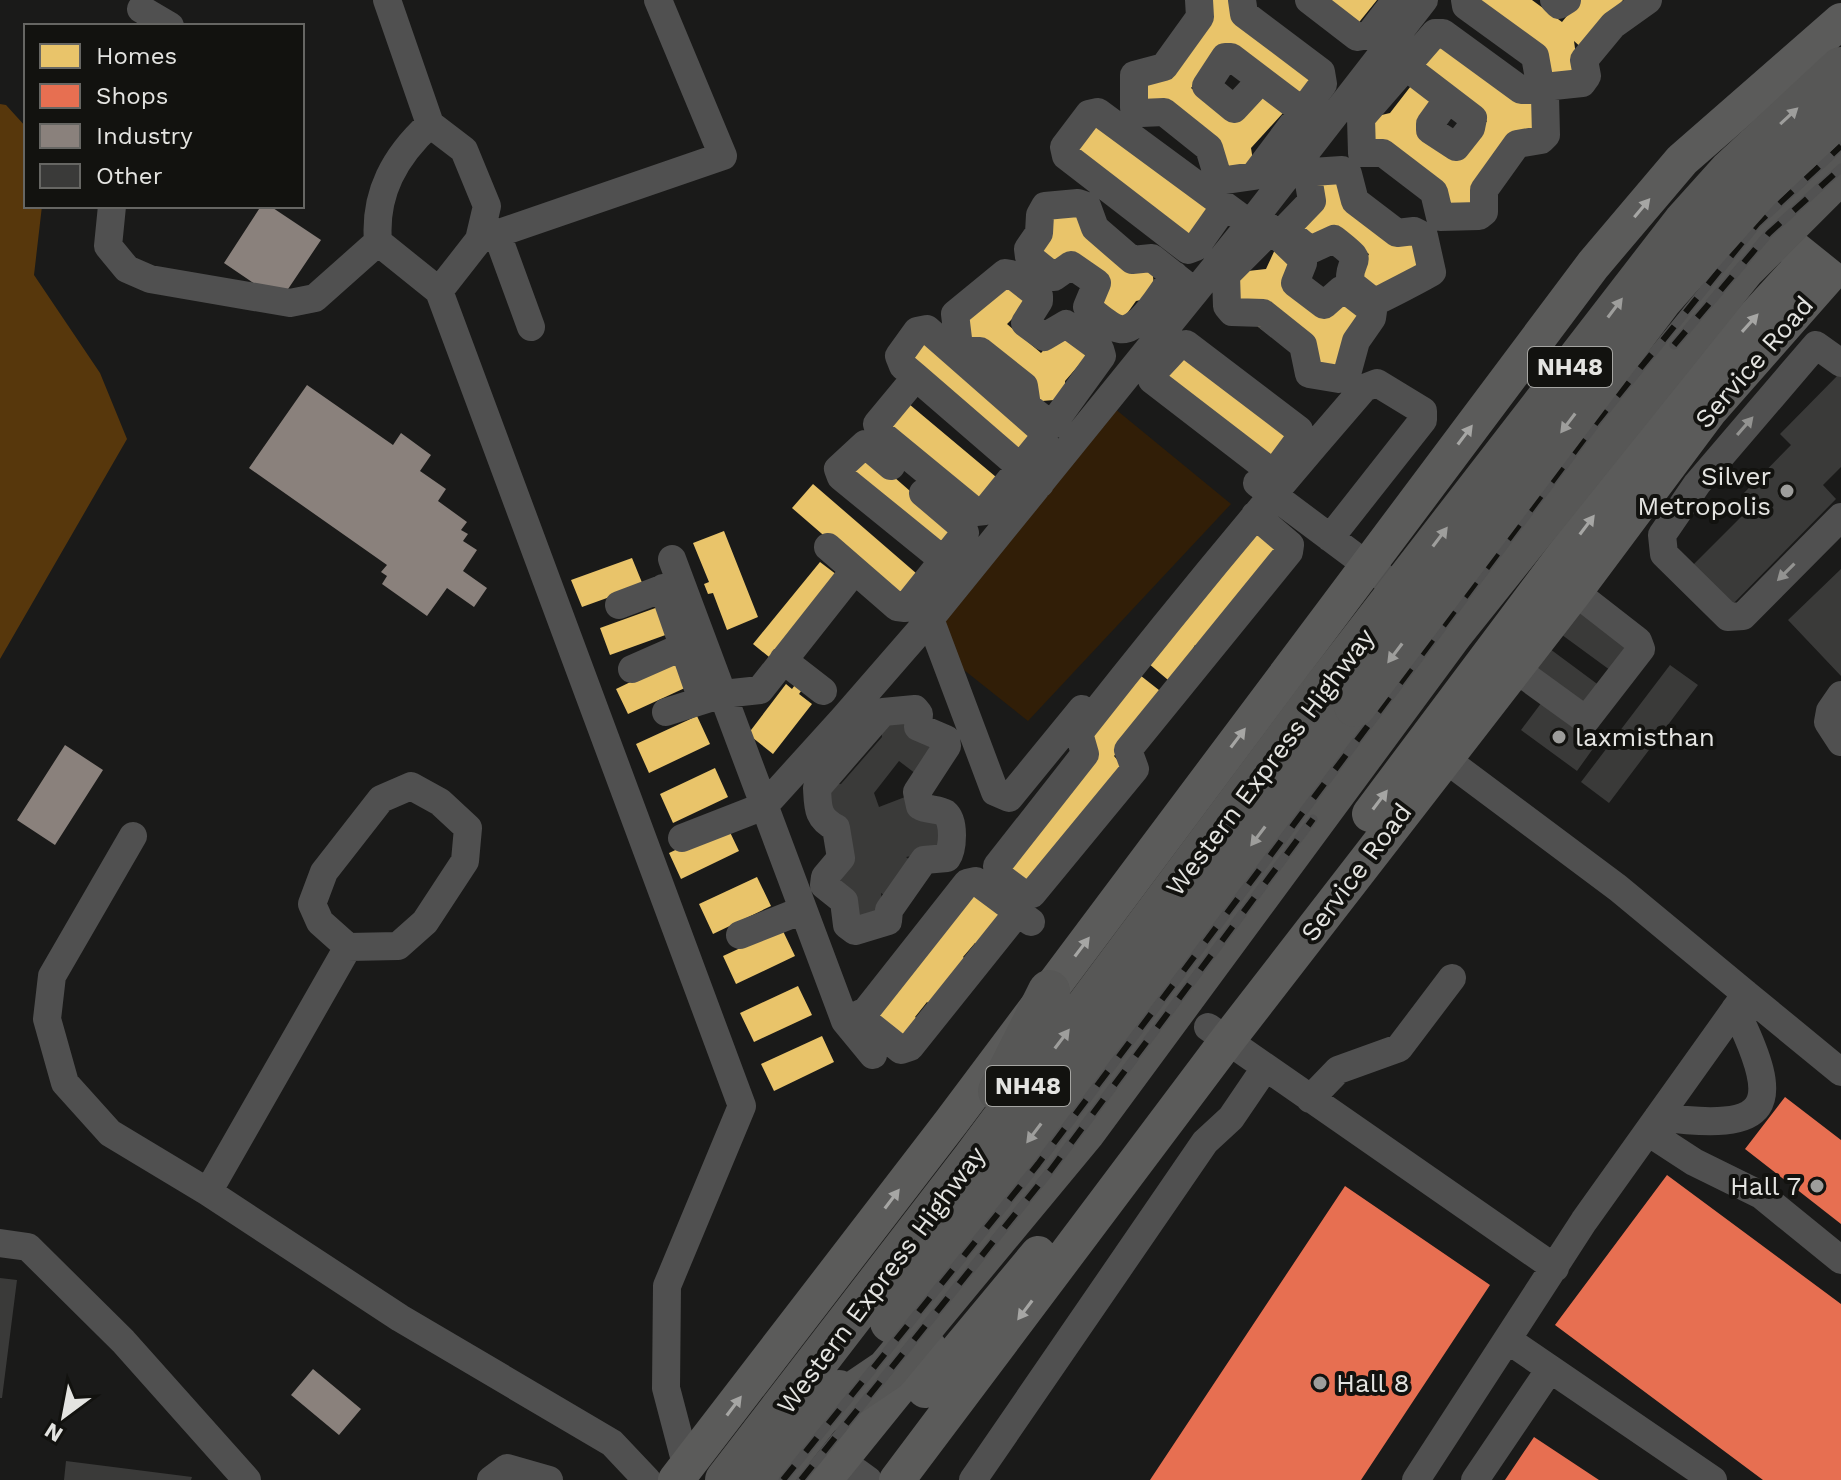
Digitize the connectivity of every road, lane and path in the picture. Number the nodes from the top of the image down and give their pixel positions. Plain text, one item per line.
1 (387, 0) edge
2 (658, 0) edge
3 (1199, 0) edge
4 (1242, 0) edge
5 (1309, 0) edge
6 (1465, 0) edge
7 (1554, 0) edge
8 (1567, 0) edge
9 (1648, 0) edge
10 (1405, 3) edge
11 (141, 9) dead end
12 (1841, 21) edge
13 (167, 24) edge
14 (1396, 59) junction
15 (1841, 68) edge
16 (1261, 80) dead end
17 (1448, 99) dead end
18 (1841, 113) edge
19 (1314, 120) junction
20 (430, 124) junction
21 (1682, 160) junction
22 (1841, 172) edge
23 (1841, 192) edge
24 (1225, 206) junction
25 (112, 208) edge
26 (1265, 221) junction
27 (488, 237) junction
28 (378, 242) junction
29 (1808, 260) edge
30 (1184, 284) junction
31 (439, 291) junction
32 (531, 327) dead end
33 (1734, 361) junction
34 (1841, 363) edge
35 (916, 377) junction
36 (1122, 382) junction
37 (1772, 394) junction
38 (1063, 434) junction
39 (1692, 437) junction
40 (1030, 476) junction
41 (1266, 493) junction
42 (1841, 517) edge
43 (1330, 538) junction
44 (828, 547) dead end
45 (1368, 565) junction
46 (954, 569) junction
47 (854, 571) junction
48 (672, 576) junction
49 (1569, 587) junction
50 (619, 605) dead end
51 (930, 619) junction
52 (1453, 632) junction
53 (682, 647) junction
54 (783, 660) junction
55 (1508, 665) junction
56 (632, 669) dead end
57 (823, 691) dead end
58 (1841, 695) edge
59 (712, 697) junction
60 (1340, 697) junction
61 (666, 712) dead end
62 (1459, 718) junction
63 (853, 727) junction
64 (1841, 742) edge
65 (1444, 758) junction
66 (764, 806) junction
67 (133, 836) dead end
68 (682, 838) dead end
69 (803, 910) junction
70 (740, 935) dead end
71 (348, 947) junction
72 (1272, 962) junction
73 (1452, 978) dead end
74 (1049, 991) junction
75 (1741, 1001) junction
76 (855, 1016) junction
77 (1217, 1034) junction
78 (873, 1055) dead end
79 (1265, 1068) junction
80 (1841, 1072) edge
81 (1310, 1099) junction
82 (1653, 1124) junction
83 (973, 1159) junction
84 (208, 1192) junction
85 (0, 1243) edge
86 (1053, 1252) junction
87 (1841, 1260) edge
88 (1555, 1268) junction
89 (1508, 1340) junction
90 (1550, 1369) junction
91 (822, 1414) junction
92 (691, 1478) edge
93 (850, 1478) edge
94 (247, 1480) edge
95 (491, 1480) edge
96 (549, 1480) edge
97 (897, 1480) edge
98 (973, 1480) edge
99 (1416, 1480) edge
100 (1475, 1480) edge
101 (1713, 1480) edge

1 - 20 street
2 - 27 street
3 - 19 street
4 - 19 street
5 - 10 street
6 - 9 street
7 - 8 street
10 - 14 street
11 - 13 street
12 - 21 main road
14 - 14 street
14 - 17 street
14 - 19 street
60 -> 15 highway, Western Express Highway / NH48, bridge
16 - 19 street
18 -> 60 highway, Western Express Highway / NH48, bridge
19 - 26 street
20 - 27 street
20 - 28 street
21 - 29 main road
45 -> 21 main road
22 - 29 highway
23 - 29 main road
24 - 24 street
24 - 26 street
25 - 28 street
26 - 26 street
26 - 26 street
26 - 30 street
27 - 31 street
27 - 32 street
28 - 31 street
29 - 33 main road, Service Road
29 - 52 highway
29 -> 93 main road
30 - 30 street
30 - 36 street
31 - 92 street
33 - 37 street
33 - 39 main road, Service Road
34 - 37 street
35 - 40 street
35 - 40 street
35 - 40 street
36 - 38 street
36 - 41 street
39 -> 37 street
38 - 38 street
38 - 40 street
42 -> 39 street
39 - 49 main road, Service Road
40 - 46 street
41 - 41 street
41 - 41 street
41 - 43 street
41 - 43 street
41 - 51 street
43 - 45 street
44 - 47 street
45 - 52 street
74 -> 45 main road
46 - 47 street
46 - 51 street
47 - 54 street
48 - 50 street
48 - 53 street
48 - 59 street
49 - 55 main road, Service Road
49 - 55 street
51 - 63 street
52 - 91 highway
53 - 56 street
53 - 59 street
54 - 57 street
54 - 59 street
55 - 62 main road, Service Road
58 - 64 street
59 - 61 street
59 - 66 street
83 -> 60 highway, Western Express Highway / NH48
60 -> 91 highway, Western Express Highway / NH48
62 - 65 main road, Service Road
72 -> 62 main road
63 - 63 street
63 - 66 street
65 - 72 main road, Service Road
65 - 75 street
66 - 68 street
66 - 69 street
67 - 84 street
69 - 70 street
69 - 76 street
71 - 71 street
71 - 84 street
72 - 77 main road, Service Road
73 - 81 street
74 - 83 highway
92 -> 74 main road
75 - 80 street
75 - 82 street
75 - 82 street
76 - 76 street
76 - 78 street
77 - 79 street
77 - 86 main road, Service Road
79 - 81 street
79 - 98 street
81 - 88 street
82 - 87 street
82 - 88 street
83 - 92 highway, Western Express Highway / NH48
84 - 92 street
85 - 94 street
86 - 93 main road
86 -> 97 main road, Service Road
88 - 89 street
89 - 90 street
89 - 99 street
90 - 100 street
90 - 101 street
91 - 92 highway, Western Express Highway / NH48
95 - 96 street

